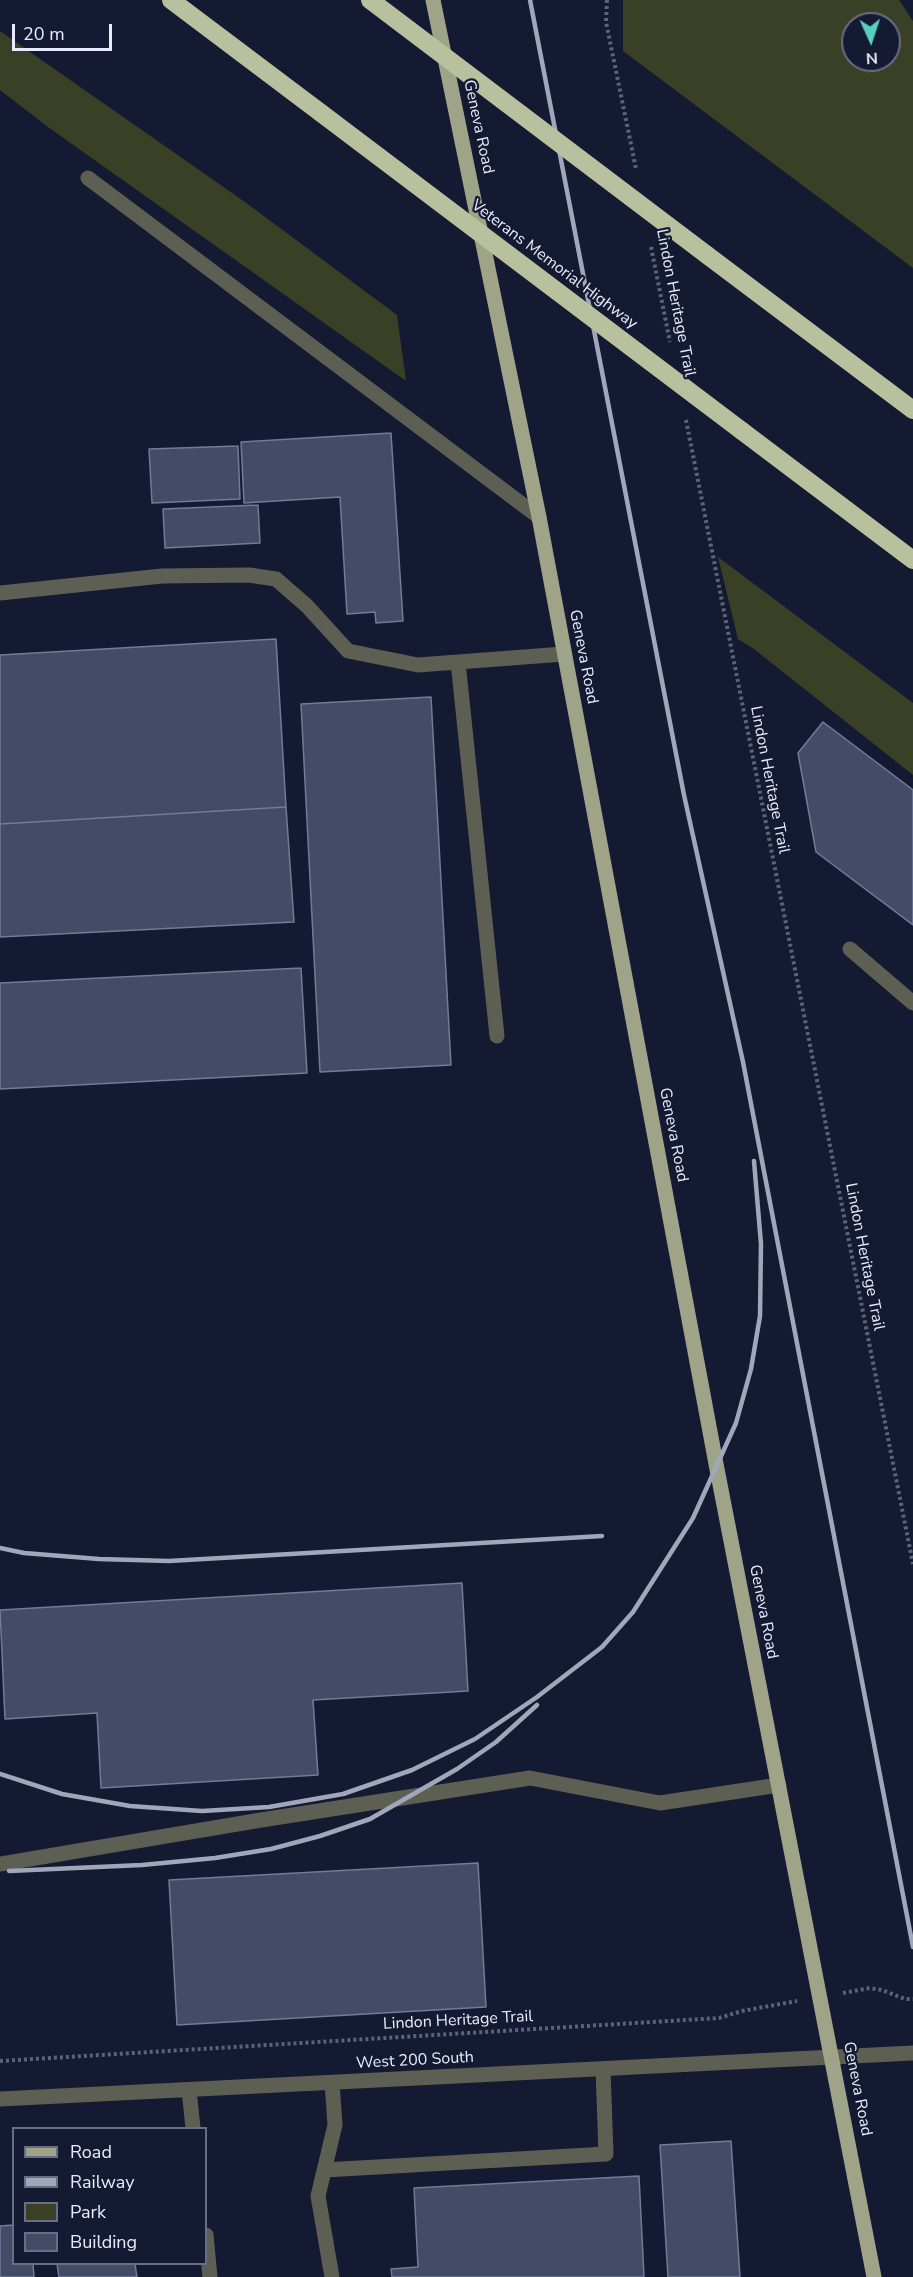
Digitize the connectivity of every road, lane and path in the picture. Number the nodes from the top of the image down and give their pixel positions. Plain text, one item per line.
1 (171, 0) edge
2 (370, 0) edge
3 (433, 0) edge
4 (607, 0) edge
5 (637, 174) dead end
6 (88, 178) dead end
7 (651, 244) dead end
8 (671, 350) dead end
9 (913, 410) edge
10 (685, 420) dead end
11 (539, 517) junction
12 (913, 560) edge
13 (0, 594) edge
14 (564, 654) junction
15 (458, 662) junction
16 (850, 949) dead end
17 (913, 1003) edge
18 (497, 1036) dead end
19 (913, 1564) edge
20 (779, 1785) junction
21 (0, 1864) edge
22 (820, 1997) junction
23 (913, 1999) edge
24 (913, 2054) edge
25 (832, 2057) junction
26 (0, 2061) edge
27 (603, 2069) junction
28 (332, 2083) junction
29 (189, 2090) junction
30 (0, 2099) edge
31 (193, 2127) edge
32 (324, 2170) junction
33 (207, 2246) edge
34 (210, 2277) edge
35 (332, 2277) edge
36 (874, 2277) edge

1 - 12 highway, Veterans Memorial Highway, bridge
2 - 9 highway, bridge
3 - 11 main road, Geneva Road
4 - 5 path
6 - 11 street
7 - 8 path, Lindon Heritage Trail
10 - 19 path, Lindon Heritage Trail
11 - 14 main road, Geneva Road
13 - 15 street
14 - 15 street
14 - 20 main road, Geneva Road
15 - 18 street
16 - 17 street
20 - 21 street
20 - 22 main road, Geneva Road
22 - 23 path, Lindon Heritage Trail
22 - 25 main road, Geneva Road
22 - 26 path, Lindon Heritage Trail
24 - 25 street, West 200 South
25 - 27 street, West 200 South
25 - 36 main road, Geneva Road
27 - 28 street, West 200 South
27 - 32 street
28 - 29 street, West 200 South
28 - 32 street
29 - 30 street, West 200 South
29 - 31 street
32 - 35 street
33 - 34 street

